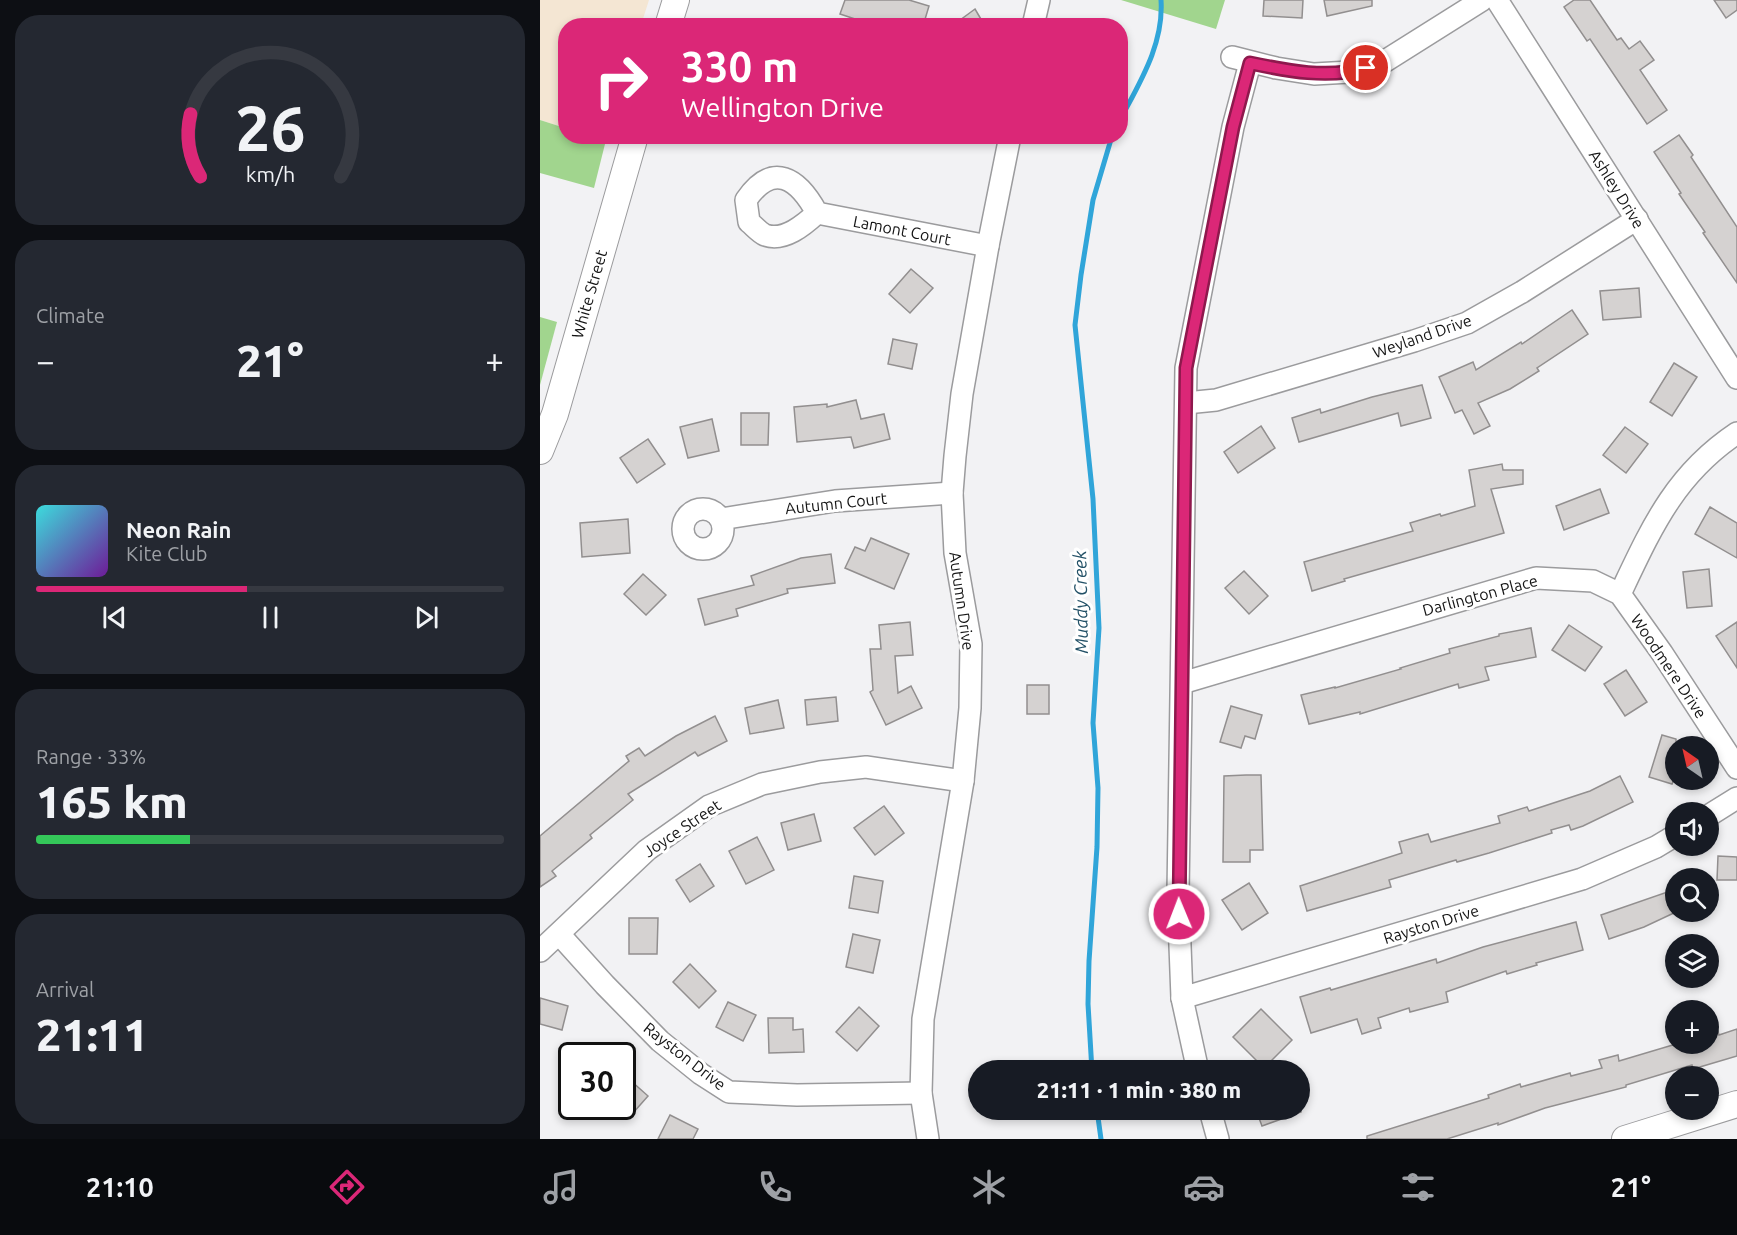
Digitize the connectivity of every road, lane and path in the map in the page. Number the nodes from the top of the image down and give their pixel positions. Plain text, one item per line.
1 (676, 0) edge
2 (1039, 0) edge
3 (1482, 0) edge
4 (1497, 0) edge
5 (671, 18) edge
6 (1035, 18) edge
7 (633, 144) edge
8 (1008, 144) edge
9 (817, 213) dead end
10 (1637, 219) junction
11 (988, 246) junction
12 (1737, 378) edge
13 (1186, 404) junction
14 (1737, 433) edge
15 (540, 451) edge
16 (952, 492) junction
17 (721, 519) dead end
18 (1620, 594) junction
19 (1182, 683) junction
20 (1737, 768) edge
21 (963, 782) junction
22 (1737, 798) edge
23 (1719, 809) edge
24 (1665, 842) edge
25 (559, 934) junction
26 (540, 951) edge
27 (1182, 999) junction
28 (1196, 1060) edge
29 (921, 1093) junction
30 (1737, 1104) edge
31 (1213, 1120) edge
32 (1679, 1132) edge
33 (928, 1139) edge
34 (1218, 1139) edge
35 (1625, 1139) edge

1 - 5 street
2 - 6 street
3 - 13 street
4 - 10 street, Ashley Drive
7 - 15 street, White Street
8 - 11 street, Autumn Drive
9 - 11 street, Lamont Court
10 - 12 street, Ashley Drive
10 - 13 street, Weyland Drive
11 - 16 street, Autumn Drive
13 - 19 street
14 - 18 street
16 - 17 street, Autumn Court
16 - 21 street, Autumn Drive
18 - 19 street, Darlington Place
18 - 20 street, Woodmere Drive
19 - 27 street
21 - 25 street, Joyce Street
21 - 29 street, Autumn Drive
22 - 23 street
24 - 27 street, Rayston Drive
25 - 26 street, Joyce Street
25 - 29 street, Rayston Drive
27 - 28 street
29 - 33 street, Autumn Drive
30 - 32 street
31 - 34 street
32 - 35 street

